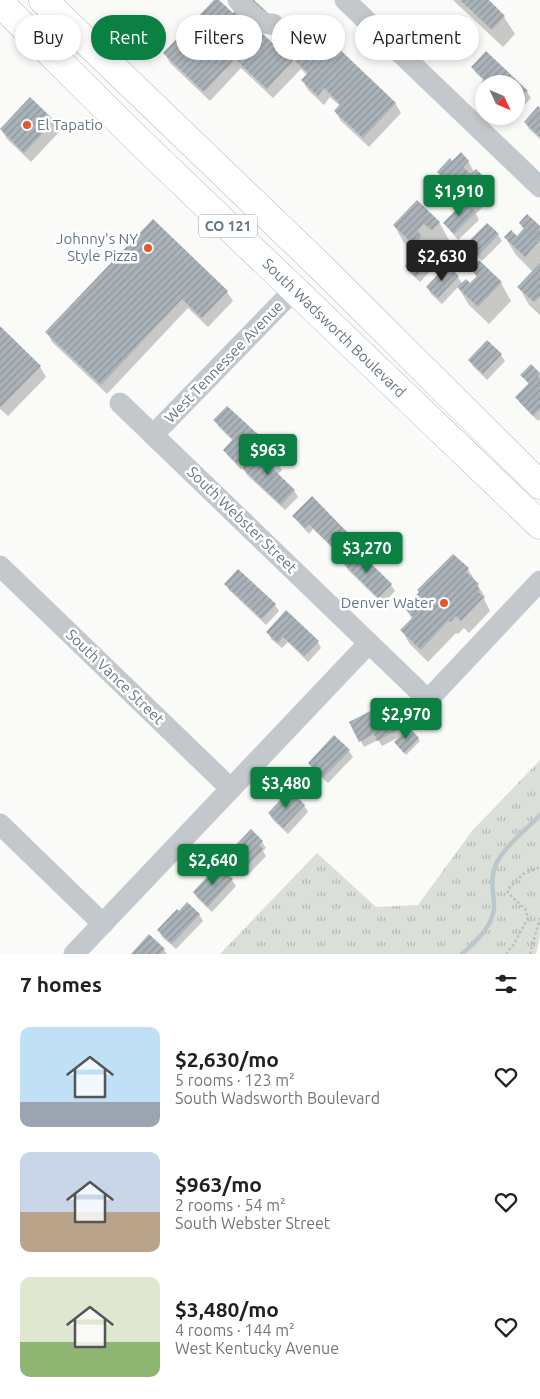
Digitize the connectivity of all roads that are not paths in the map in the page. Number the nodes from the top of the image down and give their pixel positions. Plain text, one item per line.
1 (43, 0) edge
2 (238, 0) edge
3 (345, 0) edge
4 (0, 3) edge
5 (272, 24) edge
6 (136, 138) junction
7 (540, 188) edge
8 (260, 208) junction
9 (294, 290) junction
10 (120, 403) dead end
11 (153, 435) junction
12 (540, 485) edge
13 (540, 526) edge
14 (0, 566) edge
15 (540, 581) edge
16 (369, 643) junction
17 (230, 789) junction
18 (0, 824) edge
19 (103, 924) junction
20 (74, 954) edge

1 - 8 main road, CO 121
2 - 5 street
3 - 7 street
4 - 6 main road, South Wadsworth Boulevard / CO 121
6 - 8 main road
6 - 9 main road, South Wadsworth Boulevard / CO 121
8 - 12 main road, CO 121
9 - 11 street, West Tennessee Avenue
9 - 13 main road, South Wadsworth Boulevard / CO 121
10 - 11 street, South Webster Street
11 - 16 street, South Webster Street
14 - 17 street, South Vance Street
15 - 16 street, South Webster Street
16 - 17 street
17 - 19 street
18 - 19 street
19 - 20 street

